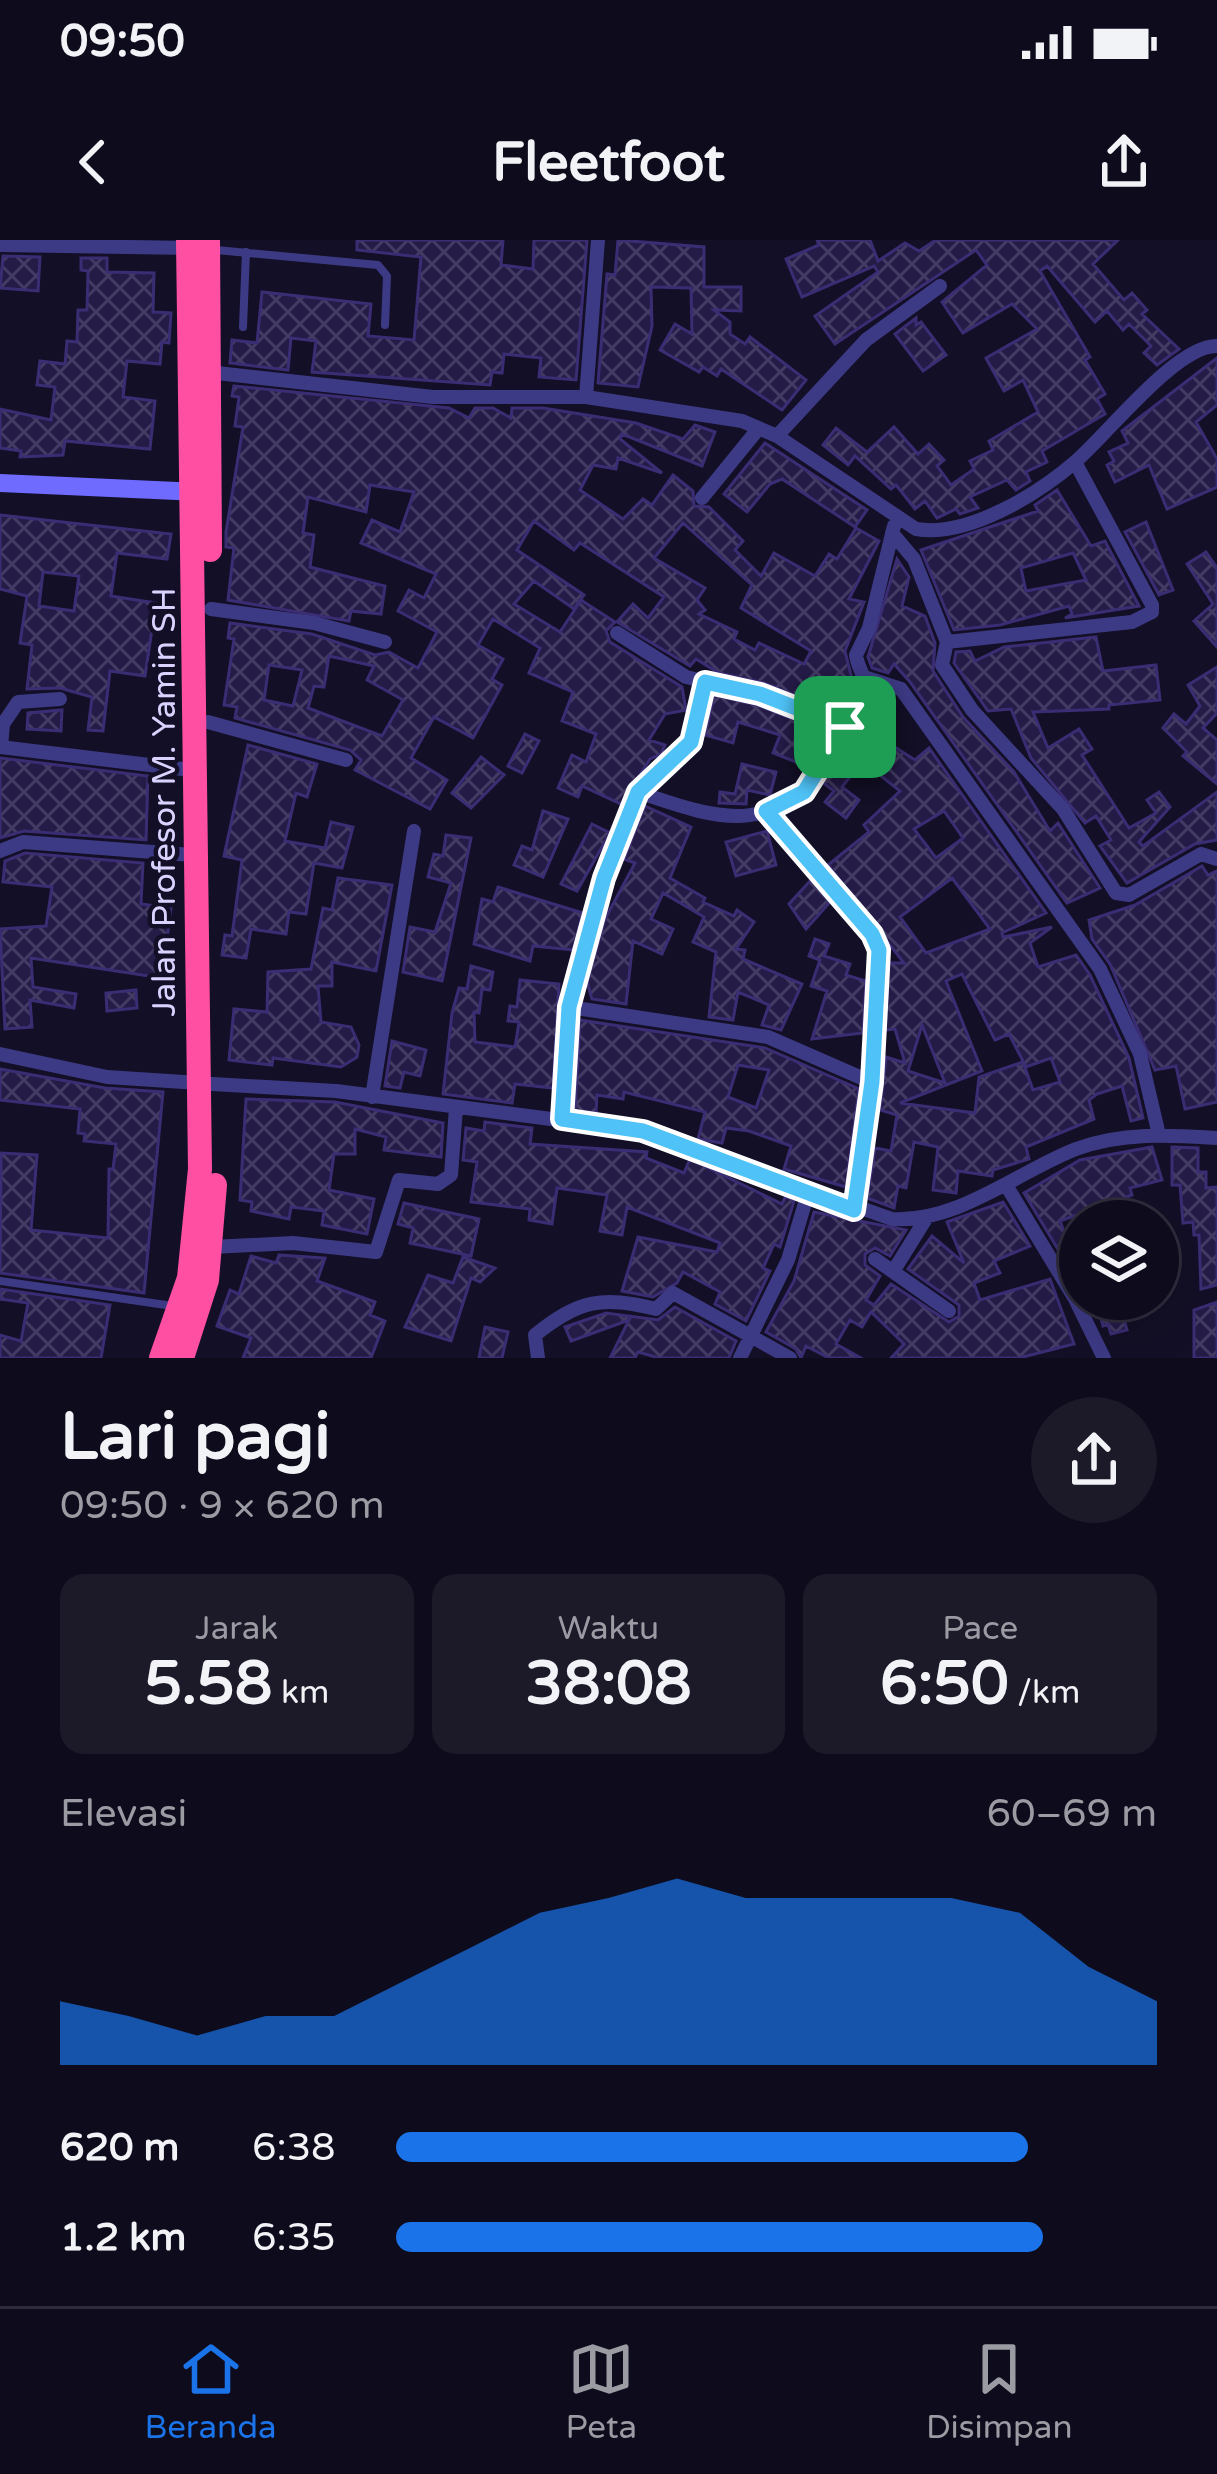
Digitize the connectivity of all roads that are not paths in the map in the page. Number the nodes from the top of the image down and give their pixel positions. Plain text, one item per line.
1 (598, 240) edge
2 (198, 244) edge
3 (0, 245) edge
4 (245, 252) junction
5 (940, 286) dead end
6 (385, 325) dead end
7 (243, 326) dead end
8 (1217, 346) edge
9 (208, 372) junction
10 (586, 397) junction
11 (760, 428) junction
12 (777, 436) junction
13 (1075, 462) junction
14 (0, 483) edge
15 (201, 492) junction
16 (702, 499) dead end
17 (897, 515) junction
18 (892, 533) junction
19 (211, 609) junction
20 (617, 633) dead end
21 (385, 642) dead end
22 (947, 642) junction
23 (864, 677) junction
24 (705, 682) junction
25 (60, 699) dead end
26 (208, 722) junction
27 (845, 727) junction
28 (1, 747) edge
29 (346, 760) dead end
30 (191, 770) junction
31 (638, 792) junction
32 (766, 811) junction
33 (414, 831) dead end
34 (0, 851) edge
35 (192, 856) junction
36 (1217, 860) edge
37 (200, 908) junction
38 (569, 1007) junction
39 (0, 1054) edge
40 (872, 1082) junction
41 (206, 1083) junction
42 (376, 1097) junction
43 (456, 1108) junction
44 (562, 1119) junction
45 (1160, 1135) junction
46 (1217, 1138) edge
47 (1006, 1185) junction
48 (808, 1192) junction
49 (854, 1210) junction
50 (927, 1217) junction
51 (212, 1247) junction
52 (875, 1258) dead end
53 (894, 1270) junction
54 (0, 1281) edge
55 (180, 1307) junction
56 (950, 1312) dead end
57 (751, 1337) junction
58 (161, 1358) edge
59 (182, 1358) edge
60 (538, 1358) edge
61 (740, 1358) edge
62 (790, 1358) edge
63 (1103, 1358) edge

1 - 10 street
2 - 3 street
2 - 4 lane
2 - 9 highway, Jalan Profesor M. Yamin SH
2 - 15 highway, Jalan Profesor M. Yamin SH
4 - 6 lane
4 - 7 lane
5 - 12 street
8 - 13 street
9 - 10 street
9 - 15 highway, Jalan Profesor M. Yamin SH
10 - 11 street
11 - 12 street
11 - 16 street
12 - 17 street
13 - 17 street
13 - 22 street
14 - 15 main road
15 - 19 highway, Jalan Profesor M. Yamin SH
15 - 30 highway, Jalan Profesor M. Yamin SH
17 - 18 street
18 - 22 street
18 - 23 street
19 - 21 street
19 - 26 highway, Jalan Profesor M. Yamin SH
20 - 24 street
22 - 36 street
23 - 27 street
23 - 45 street
24 - 27 street
24 - 31 street
25 - 28 street
26 - 29 street
26 - 37 highway, Jalan Profesor M. Yamin SH
27 - 32 street
28 - 30 street
30 - 35 highway, Jalan Profesor M. Yamin SH
31 - 32 street
31 - 38 street
32 - 40 street
33 - 42 street
34 - 35 street
35 - 37 highway, Jalan Profesor M. Yamin SH
37 - 41 highway, Jalan Profesor M. Yamin SH
38 - 40 street
38 - 44 street
39 - 41 street
40 - 49 street
41 - 42 street
41 - 51 highway, Jalan Profesor M. Yamin SH
41 - 55 highway, Jalan Profesor M. Yamin SH
42 - 43 street
43 - 44 street
43 - 51 street
44 - 48 street
45 - 46 street
45 - 47 street
47 - 50 street
47 - 63 street
48 - 49 street
48 - 57 street
49 - 50 street
50 - 53 street
51 - 59 highway, Jalan Profesor M. Yamin SH
52 - 53 street
53 - 56 street
54 - 55 lane
55 - 58 highway, Jalan Profesor M. Yamin SH
57 - 60 street
57 - 61 street
57 - 62 street

